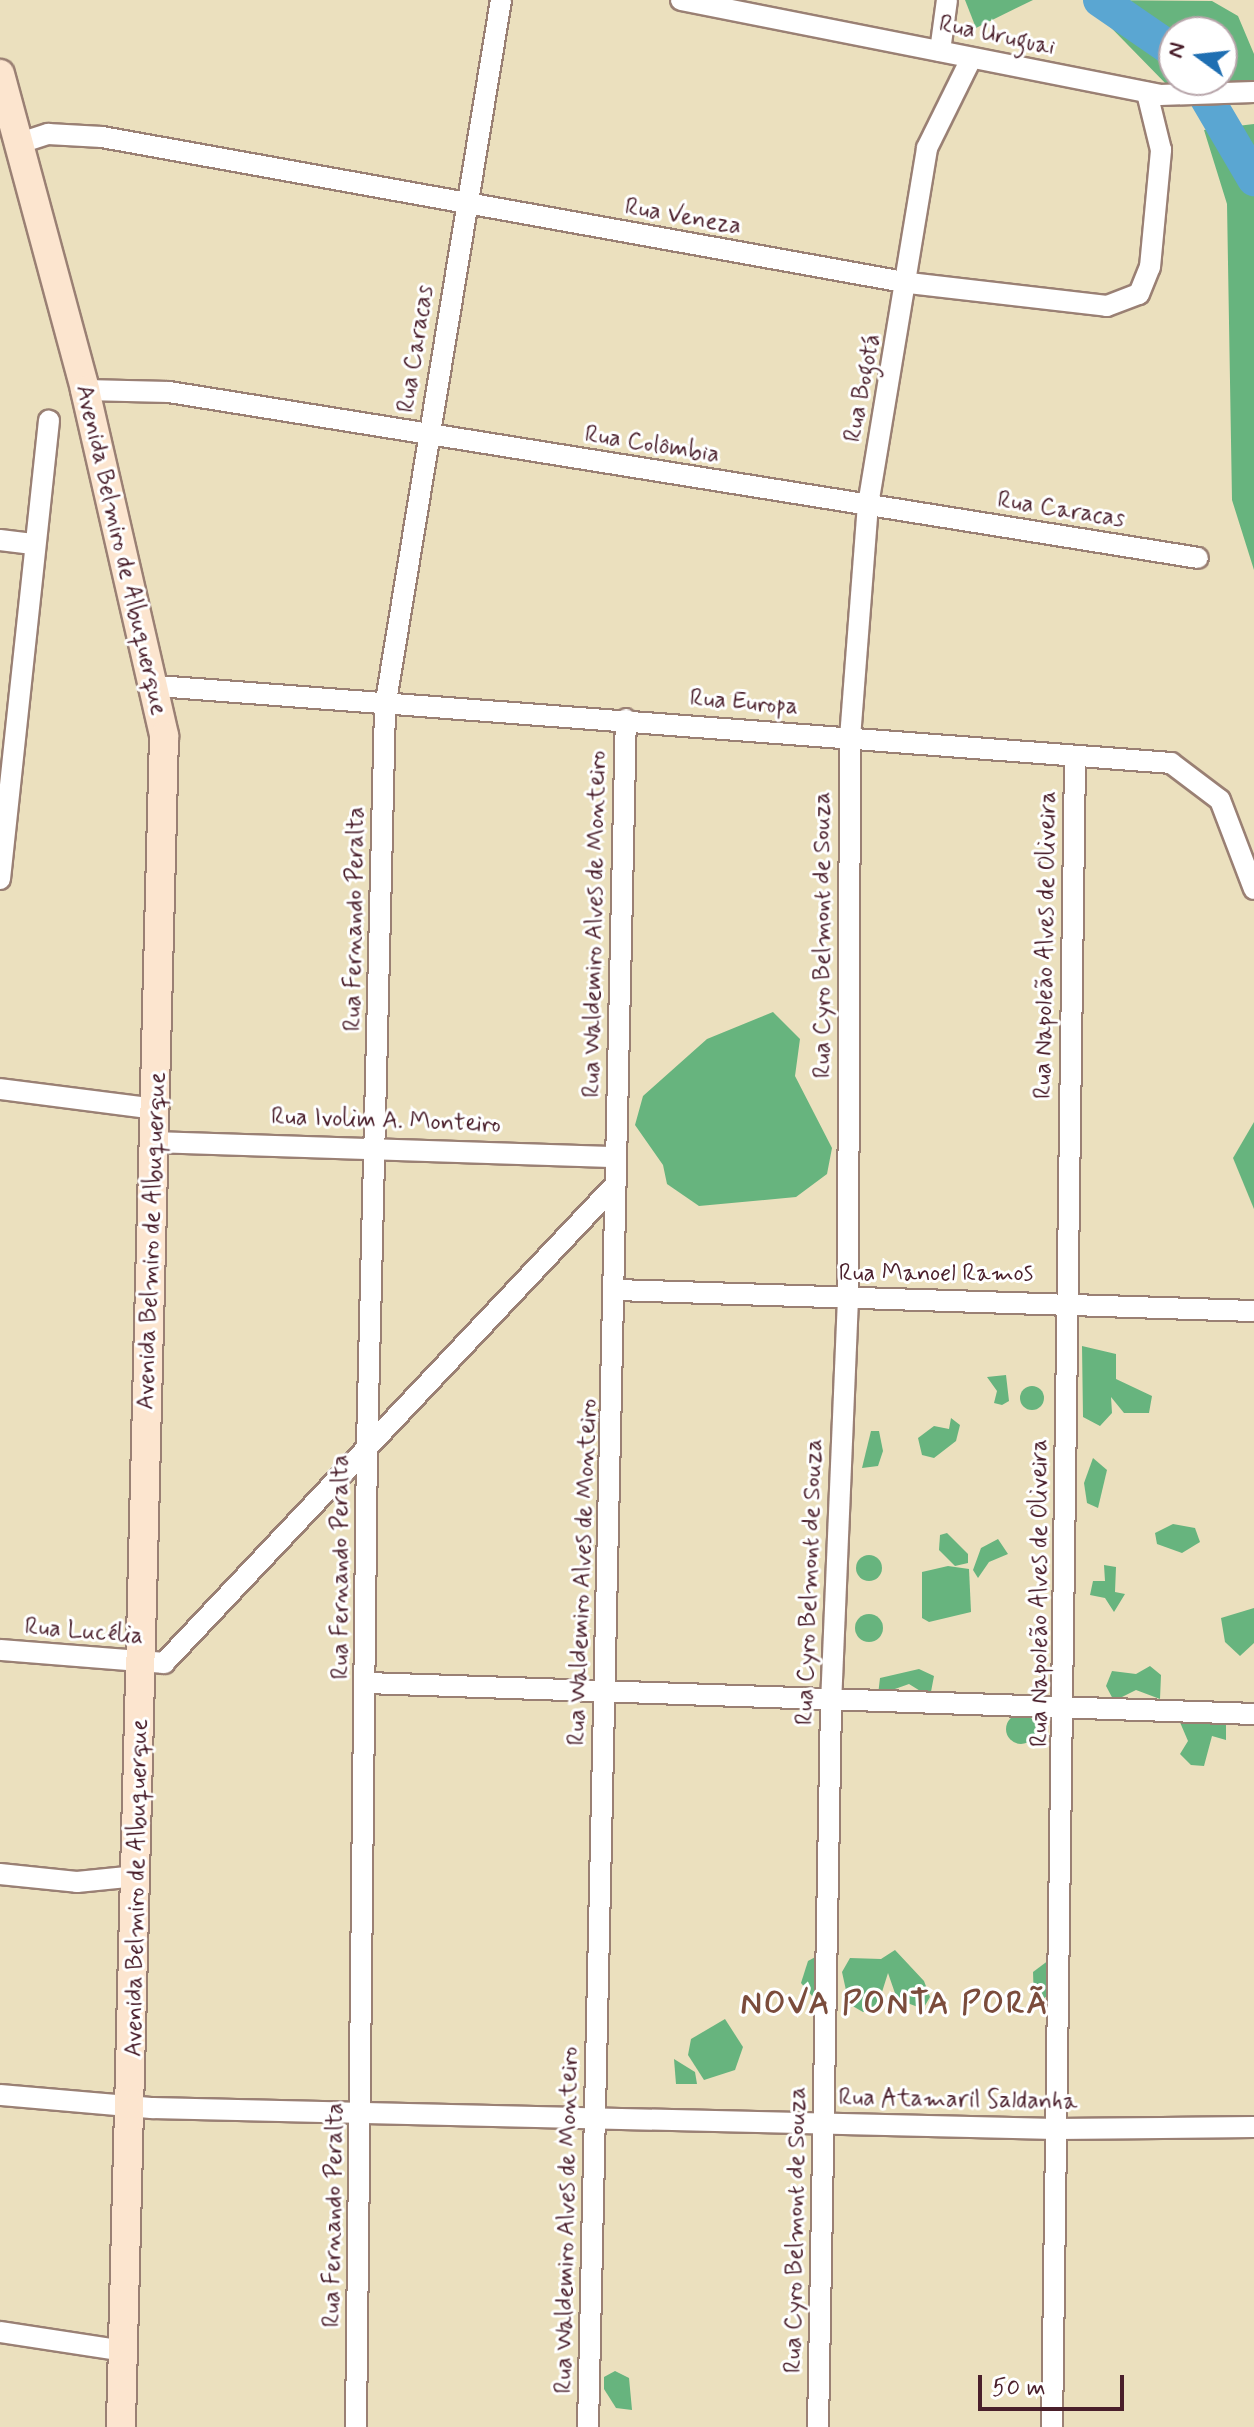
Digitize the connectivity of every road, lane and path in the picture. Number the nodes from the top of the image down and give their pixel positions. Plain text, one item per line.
1 (501, 0) edge
2 (681, 0) edge
3 (947, 0) edge
4 (940, 51) junction
5 (971, 59) junction
6 (0, 74) edge
7 (1254, 92) edge
8 (1153, 94) junction
9 (17, 144) junction
10 (466, 205) junction
11 (909, 283) junction
12 (85, 390) junction
13 (49, 421) dead end
14 (428, 437) junction
15 (868, 505) junction
16 (0, 540) edge
17 (35, 544) junction
18 (1198, 558) dead end
19 (157, 686) junction
20 (385, 707) junction
21 (8, 719) edge
22 (626, 719) junction
23 (850, 738) junction
24 (1075, 759) junction
25 (0, 879) edge
26 (1254, 889) edge
27 (0, 1089) edge
28 (156, 1109) junction
29 (155, 1142) junction
30 (377, 1144) junction
31 (616, 1157) junction
32 (615, 1185) junction
33 (617, 1290) junction
34 (1067, 1300) junction
35 (848, 1301) junction
36 (1254, 1311) edge
37 (367, 1445) junction
38 (0, 1650) edge
39 (152, 1663) junction
40 (367, 1683) junction
41 (605, 1696) junction
42 (831, 1704) junction
43 (1066, 1709) junction
44 (1254, 1714) edge
45 (0, 1874) edge
46 (137, 1876) junction
47 (0, 2095) edge
48 (133, 2106) junction
49 (361, 2113) junction
50 (595, 2119) junction
51 (825, 2124) junction
52 (1254, 2127) edge
53 (1056, 2129) junction
54 (0, 2332) edge
55 (124, 2351) junction
56 (121, 2427) edge
57 (356, 2427) edge
58 (588, 2427) edge
59 (818, 2427) edge
60 (1052, 2427) edge

1 - 10 street, Rua Caracas
2 - 4 street, Rua Uruguai
3 - 4 street
4 - 5 street, Rua Uruguai
5 - 8 street, Rua Uruguai
5 - 11 street, Rua Bogotá
6 - 9 main road, Avenida Belmiro de Albuquerque
7 - 8 street, Rua Uruguai
8 - 11 street, Rua Veneza
9 - 10 street, Rua Veneza
9 - 12 main road, Avenida Belmiro de Albuquerque
10 - 11 street, Rua Veneza
10 - 14 street, Rua Caracas
11 - 15 street, Rua Bogotá
12 - 14 street, Rua Colômbia
12 - 19 main road, Avenida Belmiro de Albuquerque
13 - 17 street
14 - 15 street, Rua Colômbia
14 - 20 street, Rua Caracas
15 - 18 street, Rua Caracas
15 - 23 street, Rua Bogotá
16 - 17 street
17 - 21 street
19 - 20 street, Rua Europa
19 - 28 main road, Avenida Belmiro de Albuquerque
20 - 22 street, Rua Europa
20 - 30 street, Rua Fernando Peralta
21 - 25 street
22 - 23 street, Rua Europa
22 - 31 street, Rua Waldemiro Alves de Monteiro
23 - 24 street, Rua Europa
23 - 35 street, Rua Cyro Belmont de Souza
24 - 26 street, Rua Europa
24 - 34 street, Rua Napoleão Alves de Oliveira
27 - 28 street
28 - 29 main road, Avenida Belmiro de Albuquerque
29 - 30 street, Rua Ivolim A. Monteiro
29 - 39 main road, Avenida Belmiro de Albuquerque
30 - 31 street, Rua Ivolim A. Monteiro
30 - 37 street, Rua Fernando Peralta
31 - 32 street, Rua Waldemiro Alves de Monteiro
32 - 33 street, Rua Waldemiro Alves de Monteiro
32 - 37 street
33 - 35 street, Rua Manoel Ramos
33 - 41 street, Rua Waldemiro Alves de Monteiro
34 - 35 street, Rua Manoel Ramos
34 - 36 street, Rua Manoel Ramos
34 - 43 street, Rua Napoleão Alves de Oliveira
35 - 42 street, Rua Cyro Belmont de Souza
37 - 39 street
37 - 40 street, Rua Fernando Peralta
38 - 39 street, Rua Lucélia
39 - 46 main road, Avenida Belmiro de Albuquerque
40 - 41 street
40 - 49 street, Rua Fernando Peralta
41 - 42 street
41 - 50 street, Rua Waldemiro Alves de Monteiro
42 - 43 street
42 - 51 street, Rua Cyro Belmont de Souza
43 - 44 street
43 - 53 street, Rua Napoleão Alves de Oliveira
45 - 46 street
46 - 48 main road, Avenida Belmiro de Albuquerque
47 - 48 street, Rua Atamaril Saldanha
48 - 49 street, Rua Atamaril Saldanha
48 - 55 main road, Avenida Belmiro de Albuquerque
49 - 50 street, Rua Atamaril Saldanha
49 - 57 street, Rua Fernando Peralta
50 - 51 street, Rua Atamaril Saldanha
50 - 58 street, Rua Waldemiro Alves de Monteiro
51 - 53 street, Rua Atamaril Saldanha
51 - 59 street, Rua Cyro Belmont de Souza
52 - 53 street, Rua Atamaril Saldanha
53 - 60 street, Rua Napoleão Alves de Oliveira
54 - 55 street
55 - 56 main road, Avenida Belmiro de Albuquerque

